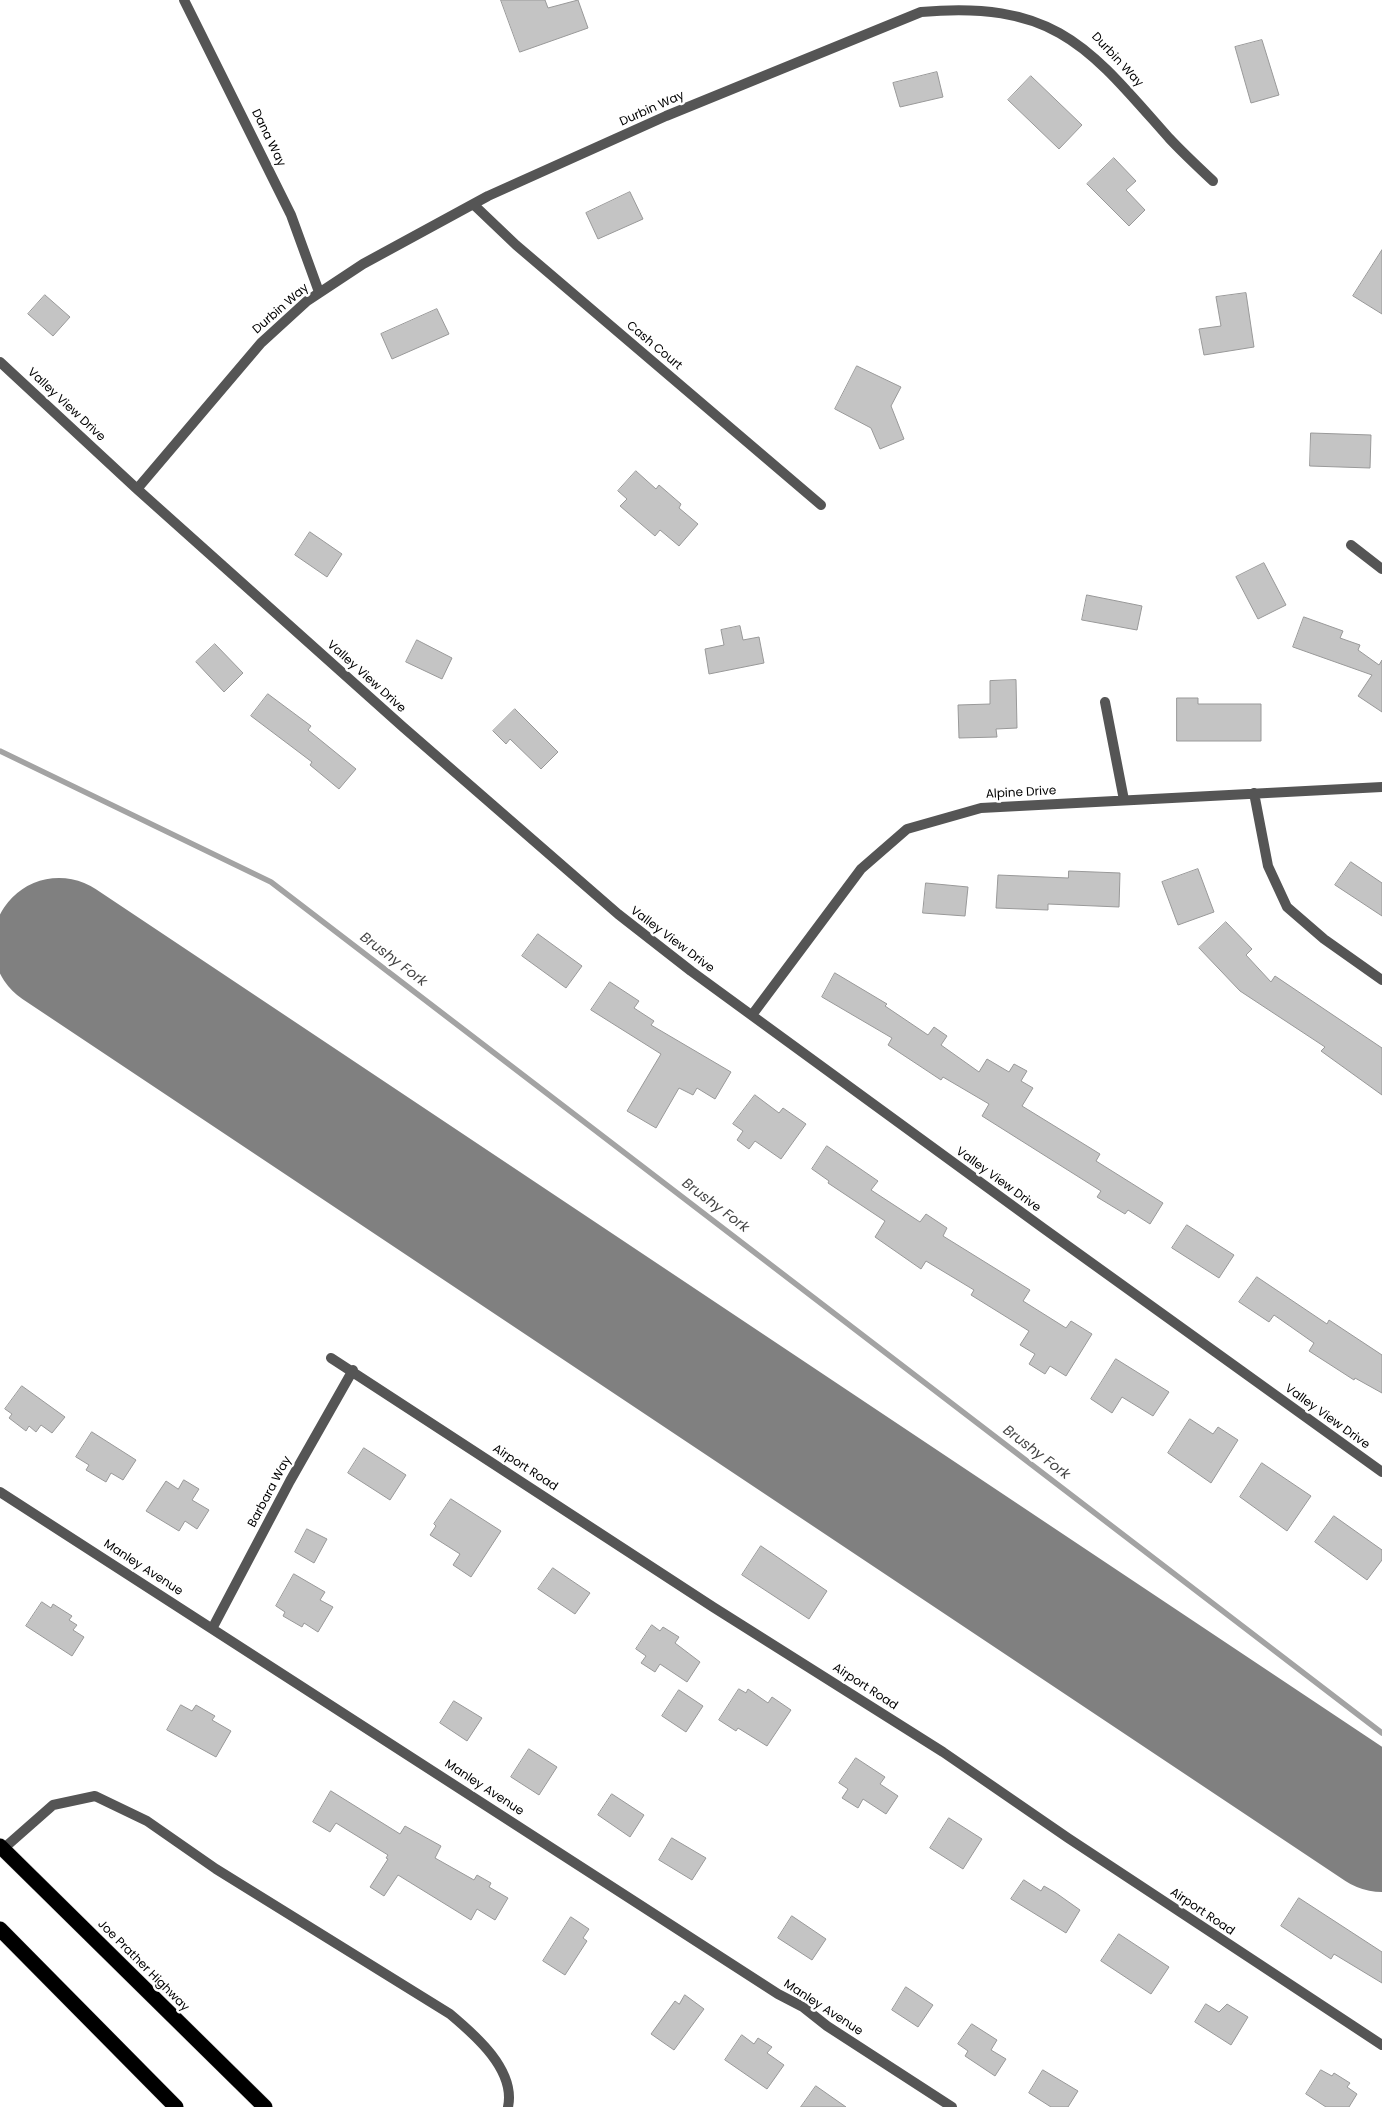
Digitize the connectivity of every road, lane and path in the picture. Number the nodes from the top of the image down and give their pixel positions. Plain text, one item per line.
1 (184, 0) edge
2 (1213, 181) dead end
3 (473, 204) junction
4 (319, 292) junction
5 (0, 362) edge
6 (137, 489) junction
7 (822, 505) dead end
8 (1351, 545) dead end
9 (1382, 569) edge
10 (1105, 702) dead end
11 (1382, 786) edge
12 (1254, 793) junction
13 (1124, 800) junction
14 (1382, 980) edge
15 (752, 1015) junction
16 (332, 1358) dead end
17 (353, 1370) junction
18 (1382, 1472) edge
19 (0, 1492) edge
20 (213, 1628) junction
21 (1, 1849) edge
22 (0, 1929) edge
23 (1382, 2044) edge
24 (176, 2107) edge
25 (265, 2107) edge
26 (508, 2107) edge
27 (952, 2107) edge

1 - 4 street, Dana Way
2 - 3 street, Durbin Way
3 - 4 street, Durbin Way
3 - 7 street, Cash Court
4 - 6 street, Durbin Way
5 - 6 street, Valley View Drive
6 - 15 street, Valley View Drive
8 - 9 street
10 - 13 street
11 - 12 street, Alpine Drive
12 - 13 street, Alpine Drive
12 - 14 street
13 - 15 street, Alpine Drive
15 - 18 street, Valley View Drive
16 - 17 street, Airport Road
17 - 20 street, Barbara Way
17 - 23 street, Airport Road
19 - 20 street, Manley Avenue
20 - 27 street, Manley Avenue
21 - 25 highway, Joe Prather Highway
21 - 26 street
22 - 24 highway

